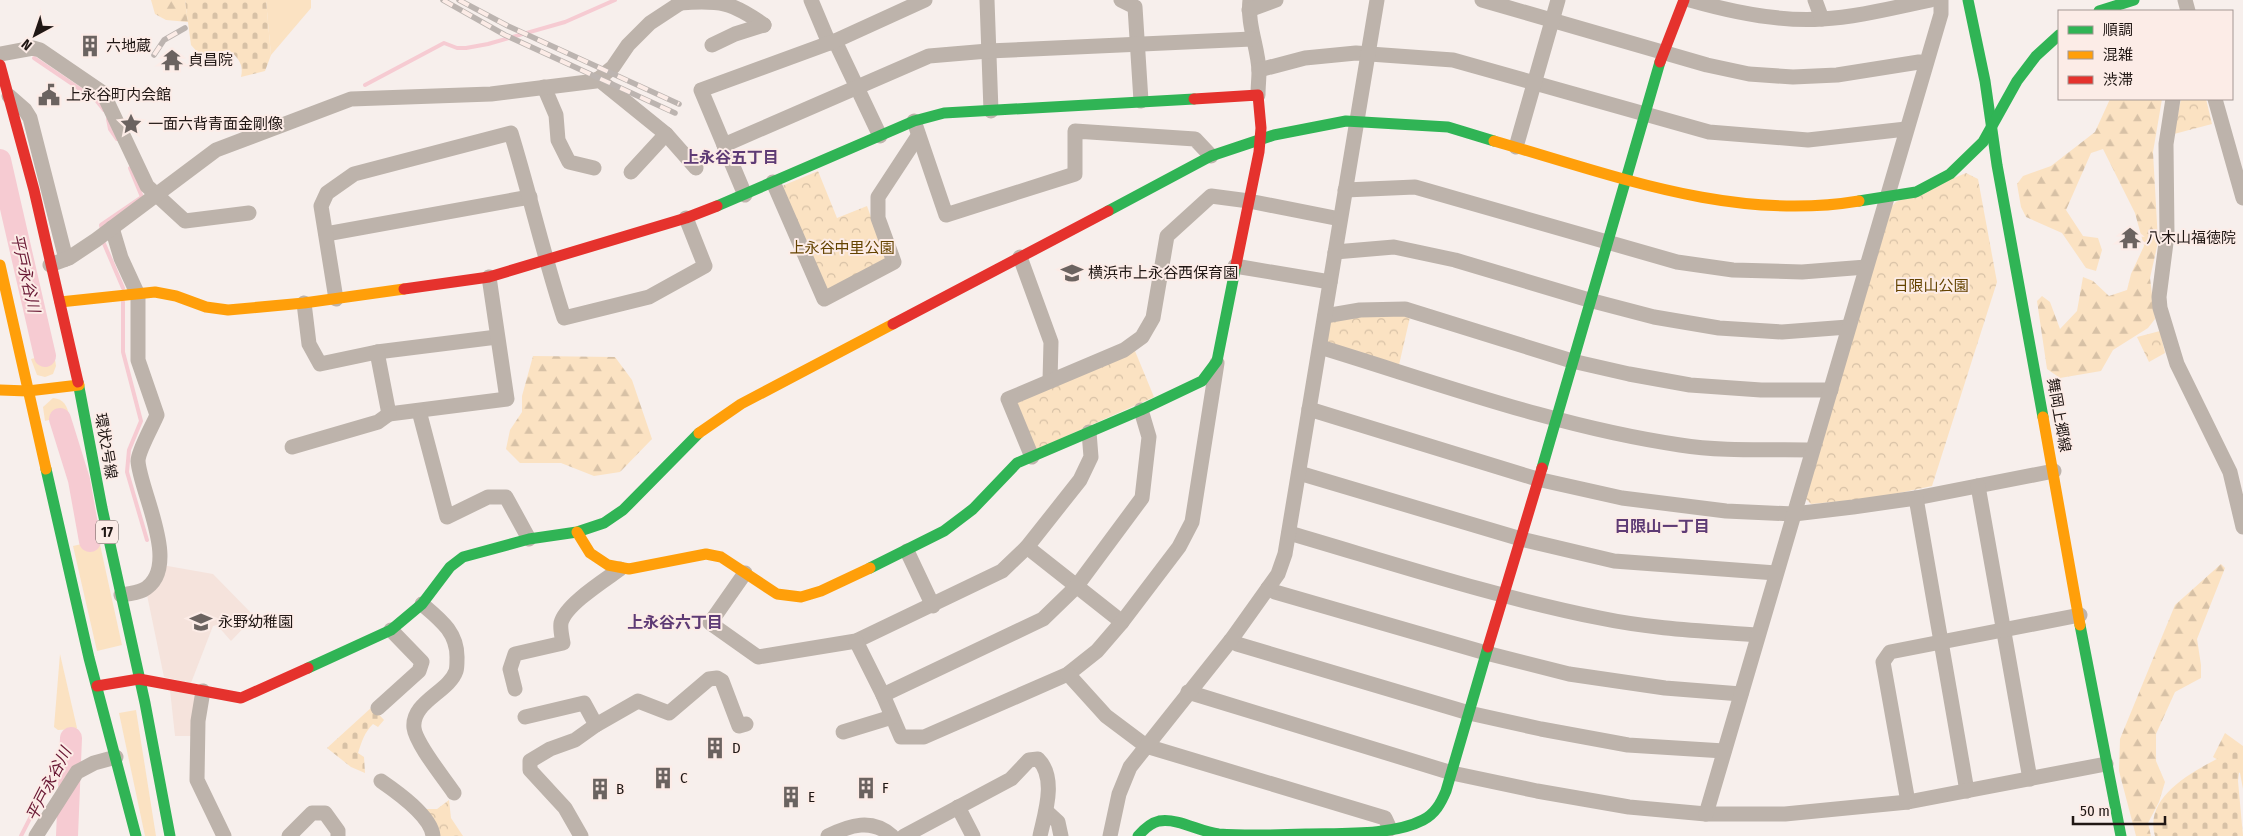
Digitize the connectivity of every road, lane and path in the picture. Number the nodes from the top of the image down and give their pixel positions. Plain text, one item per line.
1 (811, 0) edge
2 (925, 0) edge
3 (987, 0) edge
4 (1121, 0) edge
5 (1276, 0) edge
6 (1377, 0) edge
7 (1482, 0) edge
8 (1558, 0) edge
9 (1684, 0) edge
10 (1690, 0) edge
11 (1815, 0) edge
12 (1932, 0) edge
13 (1941, 0) edge
14 (1968, 0) edge
15 (2134, 0) edge
16 (683, 2) edge
17 (1885, 4) edge
18 (1249, 5) edge
19 (2102, 10) edge
20 (1552, 19) junction
21 (1822, 19) junction
22 (2058, 36) edge
23 (1252, 40) junction
24 (832, 42) junction
25 (1137, 45) junction
26 (712, 46) dead end
27 (988, 51) junction
28 (1663, 52) junction
29 (1369, 53) junction
30 (0, 54) edge
31 (1926, 63) junction
32 (0, 65) edge
33 (1259, 70) junction
34 (598, 79) junction
35 (1535, 83) junction
36 (858, 86) junction
37 (544, 87) junction
38 (8, 95) junction
39 (1258, 95) junction
40 (2173, 100) edge
41 (2215, 100) edge
42 (1141, 101) junction
43 (1074, 106) junction
44 (992, 111) junction
45 (1645, 114) junction
46 (1978, 115) dead end
47 (914, 121) junction
48 (1357, 121) junction
49 (1991, 128) junction
50 (1906, 129) junction
51 (1075, 131) junction
52 (666, 134) junction
53 (880, 136) junction
54 (918, 136) junction
55 (1261, 138) junction
56 (1983, 142) junction
57 (724, 146) junction
58 (1516, 147) junction
59 (1211, 156) junction
60 (2238, 157) edge
61 (594, 168) dead end
62 (696, 168) dead end
63 (631, 172) dead end
64 (1626, 179) junction
65 (773, 182) junction
66 (1345, 190) junction
67 (156, 195) junction
68 (745, 195) junction
69 (1886, 196) junction
70 (530, 197) junction
71 (2243, 198) edge
72 (1249, 201) junction
73 (249, 213) dead end
74 (686, 218) junction
75 (1340, 219) junction
76 (104, 233) junction
77 (326, 234) junction
78 (1606, 242) junction
79 (1335, 252) junction
80 (1020, 257) junction
81 (66, 259) junction
82 (546, 261) junction
83 (50, 264) junction
84 (0, 265) edge
85 (1236, 266) junction
86 (1866, 267) junction
87 (489, 277) junction
88 (1330, 282) junction
89 (136, 295) junction
90 (336, 299) junction
91 (1589, 300) junction
92 (60, 302) junction
93 (304, 303) junction
94 (1324, 316) junction
95 (1848, 327) junction
96 (497, 337) junction
97 (1320, 347) junction
98 (377, 352) junction
99 (1217, 361) junction
100 (1572, 361) junction
101 (1050, 381) junction
102 (79, 385) junction
103 (0, 390) edge
104 (1831, 390) junction
105 (28, 391) junction
106 (1309, 409) junction
107 (1141, 410) junction
108 (419, 411) junction
109 (389, 414) junction
110 (1556, 419) junction
111 (1088, 432) junction
112 (292, 447) dead end
113 (1812, 450) junction
114 (1032, 457) junction
115 (2049, 472) junction
116 (1299, 473) junction
117 (1537, 479) junction
118 (1978, 486) junction
119 (1916, 498) junction
120 (1794, 514) junction
121 (2243, 527) edge
122 (577, 532) junction
123 (1289, 533) junction
124 (528, 539) junction
125 (1521, 539) junction
126 (1027, 547) junction
127 (907, 551) junction
128 (620, 568) junction
129 (745, 573) junction
130 (1776, 573) junction
131 (1076, 587) junction
132 (1268, 588) junction
133 (121, 595) junction
134 (1502, 595) junction
135 (422, 604) junction
136 (933, 606) junction
137 (2074, 617) junction
138 (1122, 622) junction
139 (392, 630) junction
140 (2003, 631) junction
141 (1758, 635) junction
142 (1232, 640) junction
143 (856, 641) junction
144 (1942, 642) junction
145 (1486, 653) junction
146 (1068, 674) junction
147 (139, 679) junction
148 (97, 686) junction
149 (515, 689) dead end
150 (202, 691) junction
151 (1188, 692) junction
152 (1741, 694) junction
153 (883, 695) junction
154 (378, 708) dead end
155 (1468, 713) junction
156 (525, 717) dead end
157 (892, 717) junction
158 (596, 724) junction
159 (746, 724) dead end
160 (843, 732) dead end
161 (2090, 736) dead end
162 (1146, 746) junction
163 (1724, 751) junction
164 (116, 757) junction
165 (2097, 765) junction
166 (1452, 773) junction
167 (2030, 779) junction
168 (381, 781) dead end
169 (1968, 791) junction
170 (454, 793) dead end
171 (1908, 802) junction
172 (958, 807) junction
173 (1046, 811) junction
174 (1706, 814) junction
175 (1390, 829) junction
176 (36, 836) edge
177 (136, 836) edge
178 (170, 836) edge
179 (224, 836) edge
180 (289, 836) edge
181 (338, 836) edge
182 (433, 836) edge
183 (581, 836) edge
184 (828, 836) edge
185 (892, 836) edge
186 (904, 836) edge
187 (973, 836) edge
188 (1040, 836) edge
189 (1061, 836) edge
190 (1110, 836) edge
191 (1138, 836) edge
192 (2121, 836) edge

1 - 24 street
2 - 24 street
3 - 27 street
4 - 25 street
5 - 18 street
6 - 29 street
7 - 20 street
8 - 20 street
9 - 28 street
10 - 21 street
11 - 21 street
12 - 17 street
13 - 31 street
14 - 49 street, 舞岡上郷線
15 - 19 street
16 - 26 street
16 - 34 street
17 - 21 street
18 - 23 street
20 - 28 street
20 - 35 street
22 - 49 street
23 - 25 street
23 - 33 street
24 - 36 street
24 - 57 street
25 - 27 street
25 - 42 street
27 - 36 street
27 - 44 street
28 - 31 street
28 - 45 street
29 - 33 street
29 - 35 street
29 - 48 street
30 - 67 street
31 - 50 street
32 - 38 street, 環状2号線 / 17
33 - 39 street
34 - 37 street
34 - 52 street
35 - 45 street
35 - 58 street
36 - 53 street
36 - 57 street
37 - 61 street
37 - 67 street
38 - 81 street
38 - 83 street, 環状2号線 / 17
39 - 42 street
39 - 55 street
40 - 121 street
41 - 60 street
42 - 43 street
43 - 44 street
43 - 51 street
44 - 47 street
45 - 50 street
45 - 64 street
46 - 56 street, 舞岡上郷線
47 - 53 street
47 - 54 street
48 - 55 street
48 - 58 street
48 - 66 street
49 - 56 street
49 - 115 street, 舞岡上郷線
50 - 69 street
51 - 54 street
51 - 59 street
52 - 62 street
52 - 63 street
53 - 65 street
54 - 65 street
55 - 59 street
55 - 72 street
56 - 69 street
56 - 115 street, 舞岡上郷線
57 - 68 street
58 - 64 street
59 - 80 street
60 - 71 street
64 - 69 street
64 - 78 street
65 - 68 street
66 - 75 street
66 - 78 street
67 - 73 street
67 - 76 street
68 - 74 street
69 - 86 street
70 - 77 street
70 - 77 street
70 - 82 street
72 - 75 street
72 - 85 street
72 - 101 street
74 - 82 street
74 - 82 street
75 - 79 street
76 - 81 street
76 - 89 street
77 - 90 street
78 - 86 street
78 - 91 street
79 - 88 street
79 - 91 street
80 - 101 street
80 - 122 street
81 - 83 street
82 - 87 street
83 - 92 street, 環状2号線 / 17
84 - 105 street
85 - 88 street
85 - 99 street
86 - 95 street
87 - 90 street
87 - 96 street
88 - 94 street
89 - 92 street
89 - 93 street
89 - 133 street
90 - 93 street
91 - 95 street
91 - 100 street
92 - 102 street, 環状2号線 / 17
93 - 98 street
94 - 97 street
94 - 100 street
95 - 104 street
96 - 98 street
96 - 108 street
97 - 106 street
97 - 110 street
98 - 109 street
99 - 107 street
99 - 138 street
100 - 104 street
100 - 110 street
101 - 114 street
102 - 105 street
102 - 133 street, 環状2号線 / 17
103 - 105 street
104 - 113 street
105 - 148 street
106 - 116 street
106 - 117 street
107 - 111 street
107 - 131 street
108 - 109 street
108 - 124 street
109 - 112 street
110 - 113 street
110 - 117 street
111 - 114 street
111 - 126 street
113 - 120 street
114 - 127 street
115 - 118 street
115 - 137 street, 舞岡上郷線
116 - 123 street
116 - 125 street
117 - 120 street
117 - 125 street
118 - 119 street
118 - 140 street
119 - 120 street
119 - 144 street
120 - 130 street
122 - 124 street
122 - 128 street
123 - 132 street
123 - 134 street
124 - 135 street
125 - 130 street
125 - 134 street
126 - 131 street
126 - 136 street
127 - 129 street
127 - 136 street
128 - 129 street
128 - 149 street
129 - 143 street
130 - 141 street
131 - 138 street
131 - 153 street
132 - 142 street
132 - 145 street
133 - 147 street, 環状2号線 / 17
134 - 141 street
134 - 145 street
135 - 139 street
135 - 170 street
136 - 143 street
137 - 140 street
137 - 161 street, 舞岡上郷線
137 - 165 street, 舞岡上郷線
138 - 146 street
139 - 150 street
139 - 154 street
140 - 144 street
140 - 167 street
141 - 152 street
142 - 151 street
142 - 155 street
143 - 153 street
144 - 169 street
144 - 171 street
145 - 152 street
145 - 155 street
146 - 157 street
146 - 162 street
147 - 148 street
147 - 150 street
147 - 178 street, 環状2号線 / 17
148 - 164 street
150 - 179 street
151 - 162 street
151 - 166 street
152 - 163 street
153 - 157 street
155 - 163 street
155 - 166 street
156 - 158 street
157 - 160 street
158 - 159 street
158 - 183 street
162 - 175 street
162 - 190 street
163 - 174 street
164 - 176 street
164 - 177 street
165 - 167 street
165 - 192 street, 舞岡上郷線
166 - 174 street
166 - 175 street
167 - 169 street
168 - 182 street
169 - 171 street
171 - 174 street
172 - 173 street
172 - 186 street
172 - 187 street
173 - 188 street
173 - 189 street
175 - 191 street
180 - 181 street
184 - 185 street

